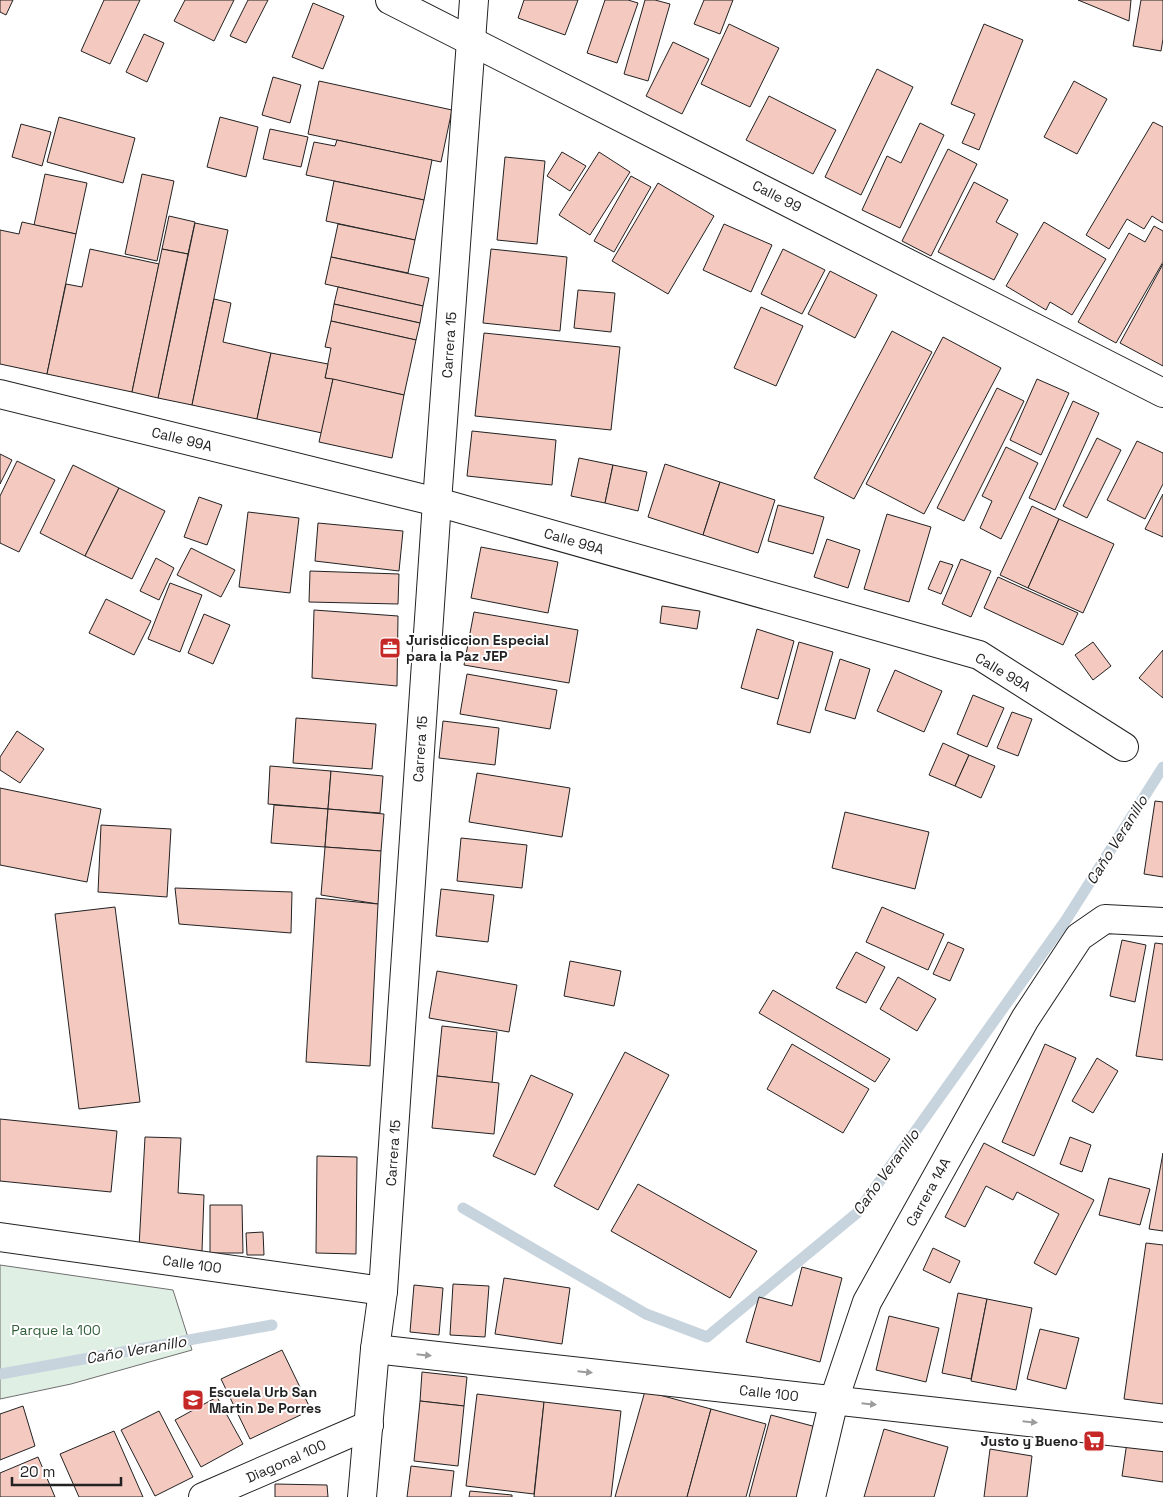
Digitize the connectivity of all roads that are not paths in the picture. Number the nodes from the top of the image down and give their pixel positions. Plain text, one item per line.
1 (390, 0) edge
2 (474, 0) edge
3 (470, 40) junction
4 (1163, 393) edge
5 (0, 394) edge
6 (437, 502) junction
7 (1124, 747) dead end
8 (1163, 922) edge
9 (0, 1237) edge
10 (383, 1291) junction
11 (375, 1349) junction
12 (834, 1400) junction
13 (369, 1425) junction
14 (1163, 1437) edge
15 (203, 1497) edge
16 (362, 1497) edge
17 (811, 1497) edge

1 - 3 street, Calle 99
2 - 3 street, Carrera 15
3 - 4 street, Calle 99
3 - 6 street, Carrera 15
5 - 6 street, Calle 99A
6 - 7 street, Calle 99A
6 - 10 street, Carrera 15
8 - 12 street, Carrera 14A
9 - 10 street, Calle 100
10 - 11 street, Carrera 15
11 -> 12 street, Calle 100
11 - 13 street, Carrera 15
12 -> 14 street, Calle 100
12 - 17 street, Carrera 14A
13 - 15 street, Diagonal 100
13 - 16 street, Carrera 15

